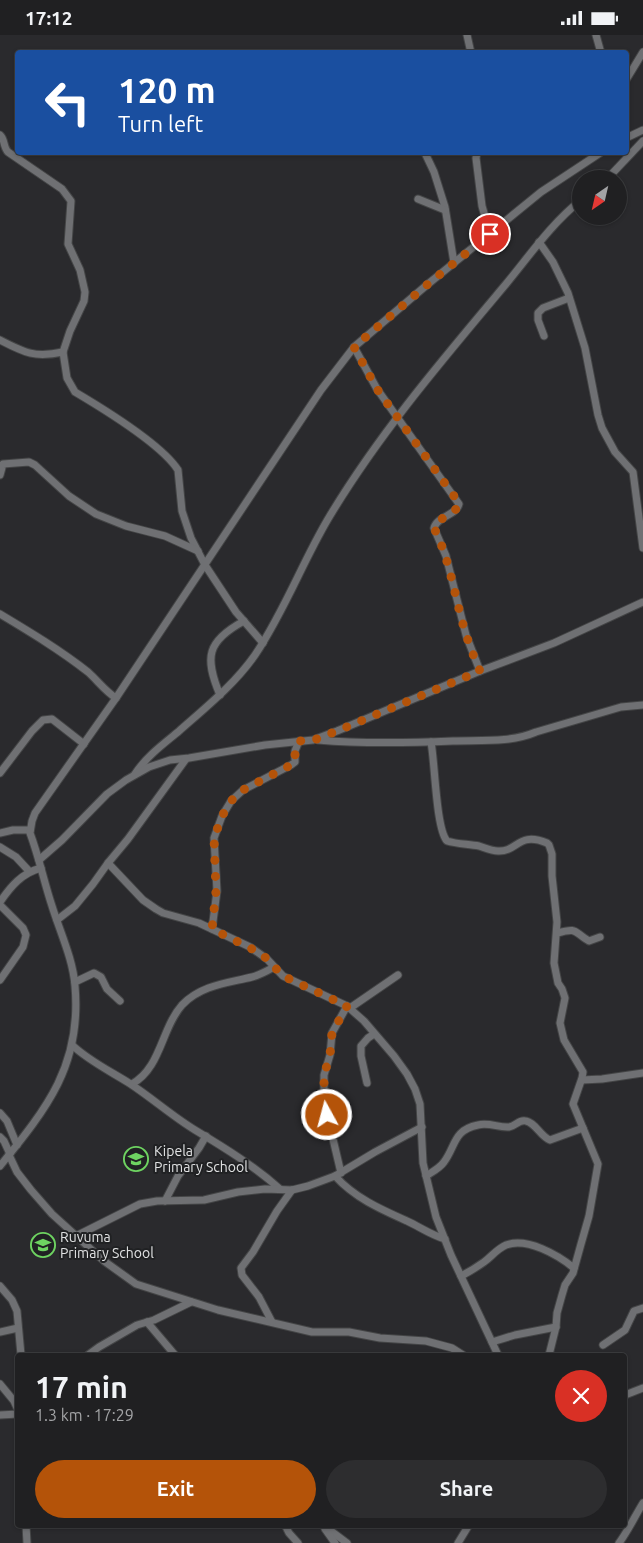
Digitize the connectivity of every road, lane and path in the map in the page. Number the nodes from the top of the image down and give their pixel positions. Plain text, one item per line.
1 (467, 35) edge
2 (596, 35) edge
3 (470, 50) edge
4 (600, 50) edge
5 (643, 52) edge
6 (629, 75) edge
7 (643, 130) edge
8 (0, 135) edge
9 (629, 137) edge
10 (643, 141) edge
11 (639, 148) edge
12 (426, 155) edge
13 (477, 155) edge
14 (597, 155) edge
15 (616, 170) edge
16 (418, 199) dead end
17 (572, 209) edge
18 (445, 210) junction
19 (490, 234) junction
20 (539, 242) junction
21 (454, 263) junction
22 (569, 298) junction
23 (544, 336) dead end
24 (0, 340) edge
25 (354, 347) junction
26 (63, 353) junction
27 (398, 417) junction
28 (0, 475) edge
29 (643, 548) edge
30 (198, 551) junction
31 (206, 565) junction
32 (643, 602) edge
33 (0, 614) edge
34 (244, 621) junction
35 (263, 643) junction
36 (480, 671) junction
37 (220, 695) junction
38 (116, 698) junction
39 (643, 705) edge
40 (314, 740) junction
41 (299, 741) junction
42 (431, 742) junction
43 (84, 744) junction
44 (186, 759) junction
45 (0, 773) edge
46 (135, 775) junction
47 (30, 830) junction
48 (0, 832) edge
49 (0, 847) edge
50 (39, 860) junction
51 (108, 863) junction
52 (41, 868) junction
53 (29, 871) junction
54 (0, 903) edge
55 (57, 920) junction
56 (212, 929) junction
57 (557, 933) junction
58 (600, 937) dead end
59 (274, 967) junction
60 (398, 975) dead end
61 (0, 980) edge
62 (75, 982) junction
63 (120, 1001) dead end
64 (349, 1007) junction
65 (374, 1034) junction
66 (72, 1045) junction
67 (643, 1073) edge
68 (582, 1079) junction
69 (367, 1083) dead end
70 (132, 1085) junction
71 (0, 1113) edge
72 (422, 1127) junction
73 (583, 1128) junction
74 (206, 1136) junction
75 (0, 1137) edge
76 (17, 1145) junction
77 (9, 1154) junction
78 (0, 1166) edge
79 (338, 1175) junction
80 (426, 1176) junction
81 (280, 1189) junction
82 (292, 1190) junction
83 (164, 1201) junction
84 (76, 1236) junction
85 (445, 1239) junction
86 (574, 1268) junction
87 (461, 1276) junction
88 (0, 1286) edge
89 (191, 1302) junction
90 (643, 1308) edge
91 (147, 1322) junction
92 (272, 1322) junction
93 (556, 1327) junction
94 (18, 1328) junction
95 (0, 1332) edge
96 (492, 1341) junction
97 (603, 1345) dead end
98 (21, 1353) edge
99 (91, 1353) edge
100 (173, 1353) edge
101 (460, 1353) edge
102 (497, 1353) edge
103 (550, 1353) edge
104 (0, 1384) edge
105 (643, 1388) edge
106 (627, 1394) edge
107 (15, 1403) edge
108 (15, 1414) edge
109 (0, 1415) edge
110 (643, 1503) edge
111 (26, 1528) edge
112 (286, 1528) edge
113 (324, 1528) edge
114 (326, 1528) edge
115 (467, 1528) edge
116 (27, 1543) edge
117 (298, 1543) edge
118 (335, 1543) edge
119 (347, 1543) edge
120 (458, 1543) edge
121 (618, 1543) edge

1 - 3 street
2 - 4 street
5 - 6 street
7 - 9 street
8 - 26 street
10 - 11 street
11 - 15 street
12 - 18 street
13 - 19 street
14 - 19 street
16 - 18 street
17 - 20 street
18 - 21 street
19 - 21 street
20 - 22 street
20 - 27 street
21 - 25 street
22 - 23 street
22 - 29 street
24 - 26 street
25 - 27 street
25 - 31 street
26 - 30 street
27 - 35 street
27 - 36 street
28 - 30 street
30 - 31 street
31 - 34 street
31 - 38 street
32 - 36 street
33 - 38 street
34 - 35 street
34 - 37 street
35 - 37 street
36 - 40 street
37 - 46 street
38 - 43 street
39 - 42 street
40 - 41 street
40 - 42 street
41 - 44 street
41 - 56 street
42 - 57 street
43 - 45 street
43 - 47 street
44 - 46 street
44 - 51 street
46 - 50 street
47 - 48 street
47 - 50 street
49 - 53 street
50 - 52 street
51 - 55 street
51 - 56 street
52 - 53 street
52 - 55 street
53 - 54 street
54 - 61 street
55 - 62 street
56 - 59 street
57 - 58 street
57 - 68 street
59 - 64 street
59 - 70 street
60 - 64 street
62 - 63 street
62 - 66 street
64 - 65 street
64 - 79 street
65 - 69 street
65 - 72 street
66 - 70 street
66 - 76 street
67 - 68 street
68 - 73 street
70 - 74 street
71 - 76 street
72 - 79 street
72 - 80 street
73 - 80 street
73 - 86 street
74 - 81 street
74 - 83 street
75 - 77 street
76 - 77 street
77 - 78 street
77 - 84 street
79 - 82 street
79 - 85 street
80 - 85 street
81 - 82 street
81 - 83 street
82 - 92 street
83 - 84 street
84 - 89 street
85 - 87 street
86 - 87 street
86 - 93 street
87 - 96 street
88 - 94 street
89 - 91 street
89 - 92 street
90 - 97 street
91 - 99 street
91 - 100 street
92 - 101 street
93 - 96 street
93 - 103 street
94 - 95 street
94 - 98 street
96 - 102 street
104 - 107 street
105 - 106 street
108 - 109 street
110 - 121 street
111 - 116 street
112 - 117 street
113 - 118 street
114 - 119 street
115 - 120 street

